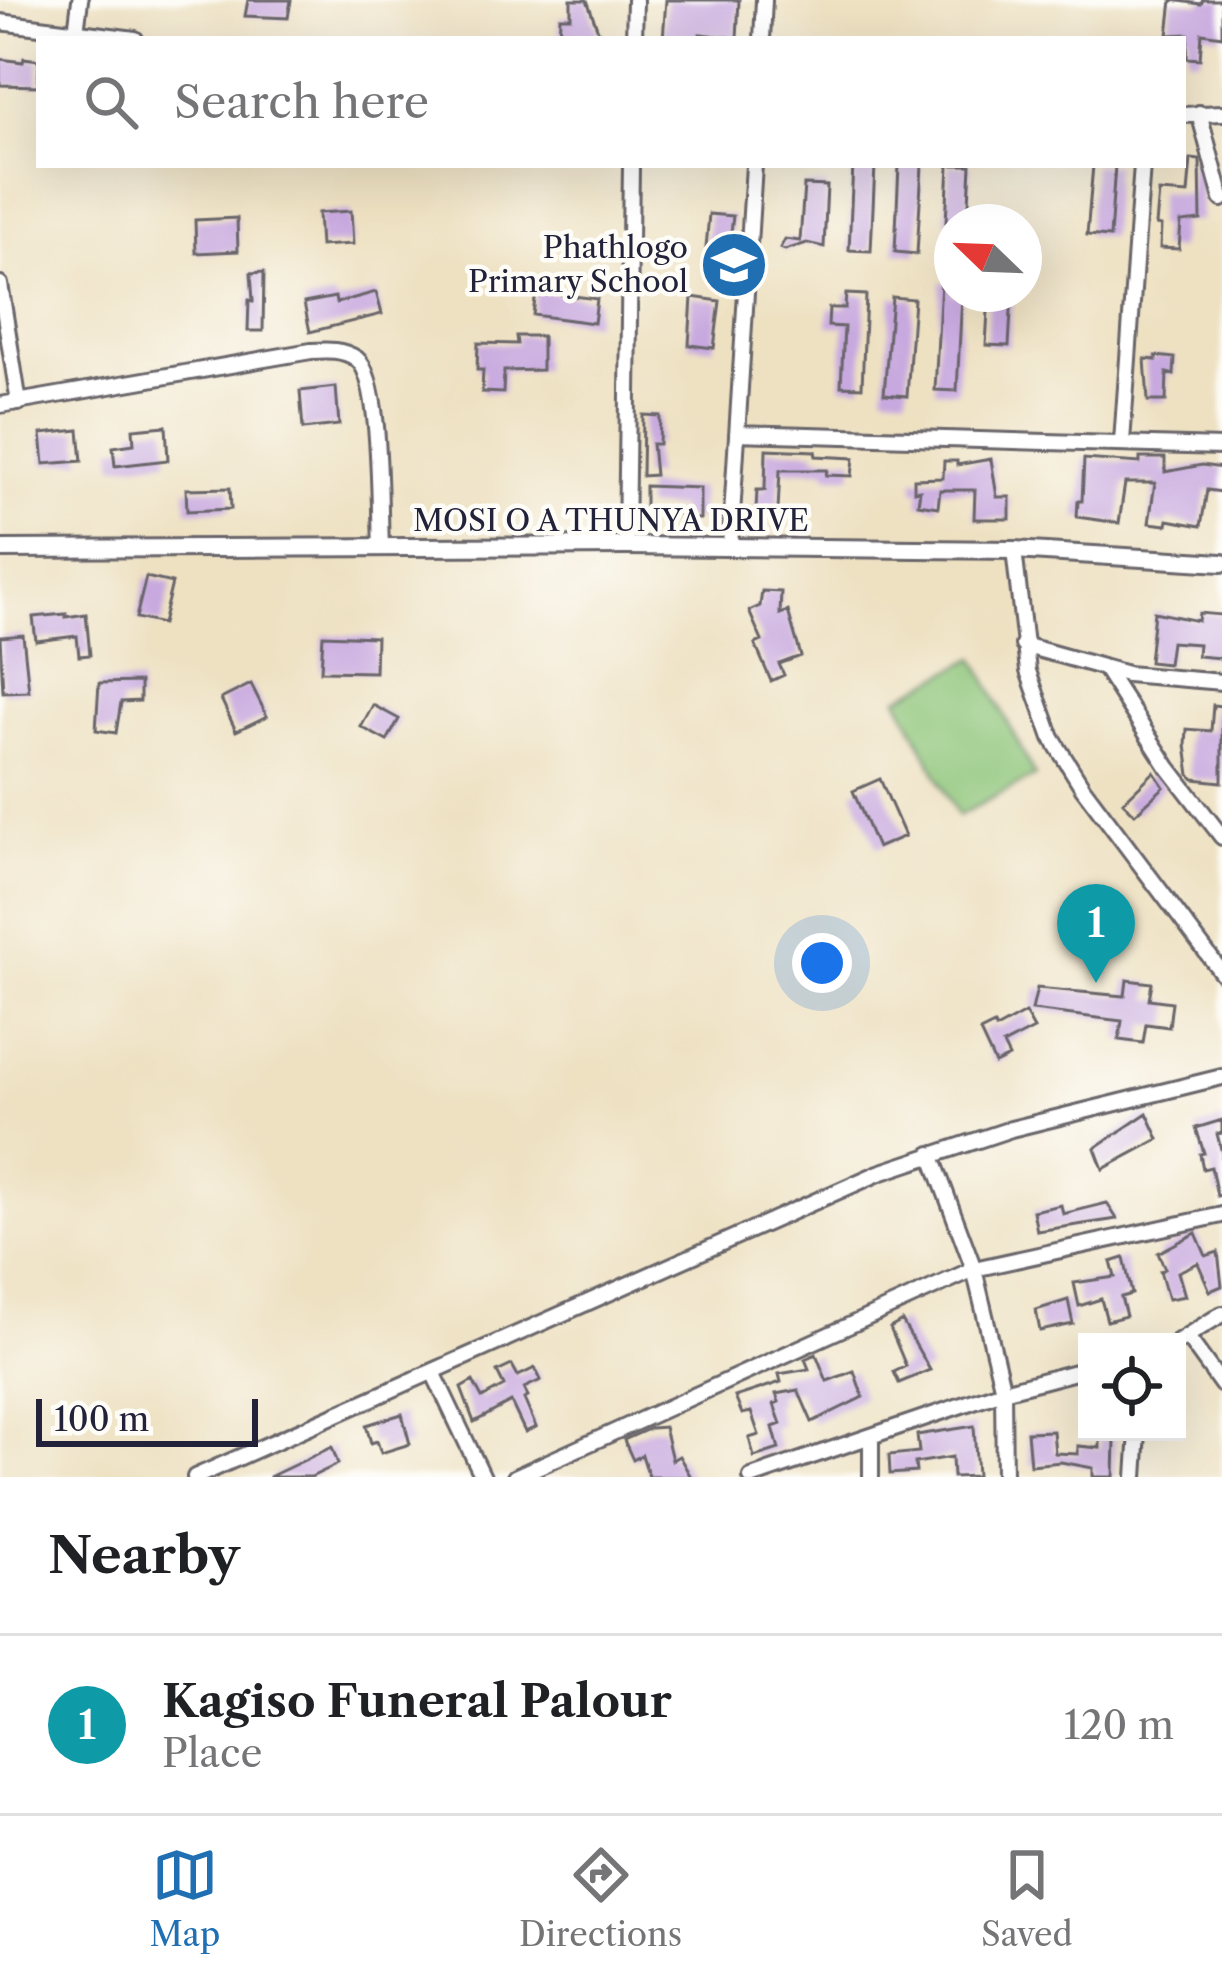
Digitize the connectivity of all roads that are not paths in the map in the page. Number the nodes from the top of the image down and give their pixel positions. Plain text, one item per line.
1 (80, 0) edge
2 (635, 0) edge
3 (764, 0) edge
4 (0, 22) edge
5 (76, 32) junction
6 (110, 36) edge
7 (634, 36) edge
8 (762, 36) edge
9 (1222, 113) edge
10 (1191, 114) edge
11 (631, 168) edge
12 (754, 168) edge
13 (1142, 168) edge
14 (1222, 199) edge
15 (0, 284) edge
16 (20, 403) junction
17 (0, 405) edge
18 (737, 434) junction
19 (1122, 442) junction
20 (1222, 447) edge
21 (626, 546) junction
22 (381, 547) junction
23 (730, 547) junction
24 (0, 549) edge
25 (1014, 550) junction
26 (1222, 563) edge
27 (1023, 645) junction
28 (1105, 669) junction
29 (1222, 682) edge
30 (1219, 829) edge
31 (1222, 973) edge
32 (1222, 1077) edge
33 (932, 1154) junction
34 (1222, 1215) edge
35 (974, 1269) junction
36 (1222, 1314) edge
37 (1186, 1338) edge
38 (1186, 1343) edge
39 (1078, 1371) edge
40 (434, 1372) junction
41 (1222, 1385) edge
42 (1004, 1390) junction
43 (871, 1437) junction
44 (1138, 1441) edge
45 (195, 1477) edge
46 (483, 1477) edge
47 (515, 1477) edge
48 (751, 1477) edge
49 (871, 1477) edge
50 (1004, 1477) edge
51 (1136, 1477) edge

1 - 5 street
2 - 7 street
3 - 8 street
4 - 5 street
5 - 6 street
9 - 10 street
10 - 14 street
11 - 21 street
12 - 18 street
13 - 19 street
15 - 16 street
16 - 17 street
16 - 22 street
18 - 19 street
18 - 23 street
19 - 20 street
21 - 22 street, MOSI O A THUNYA DRIVE
21 - 23 street, MOSI O A THUNYA DRIVE
22 - 24 street, MOSI O A THUNYA DRIVE
23 - 25 street, MOSI O A THUNYA DRIVE
25 - 26 street, MOSI O A THUNYA DRIVE
25 - 27 street
27 - 28 street
27 - 31 street
28 - 29 street
28 - 30 street
32 - 33 street
33 - 35 street
33 - 40 street
34 - 35 street
35 - 42 street
35 - 47 street
36 - 37 street
38 - 41 street
39 - 42 street
40 - 45 street
40 - 46 street
42 - 43 street
42 - 50 street
43 - 48 street
43 - 49 street
44 - 51 street

